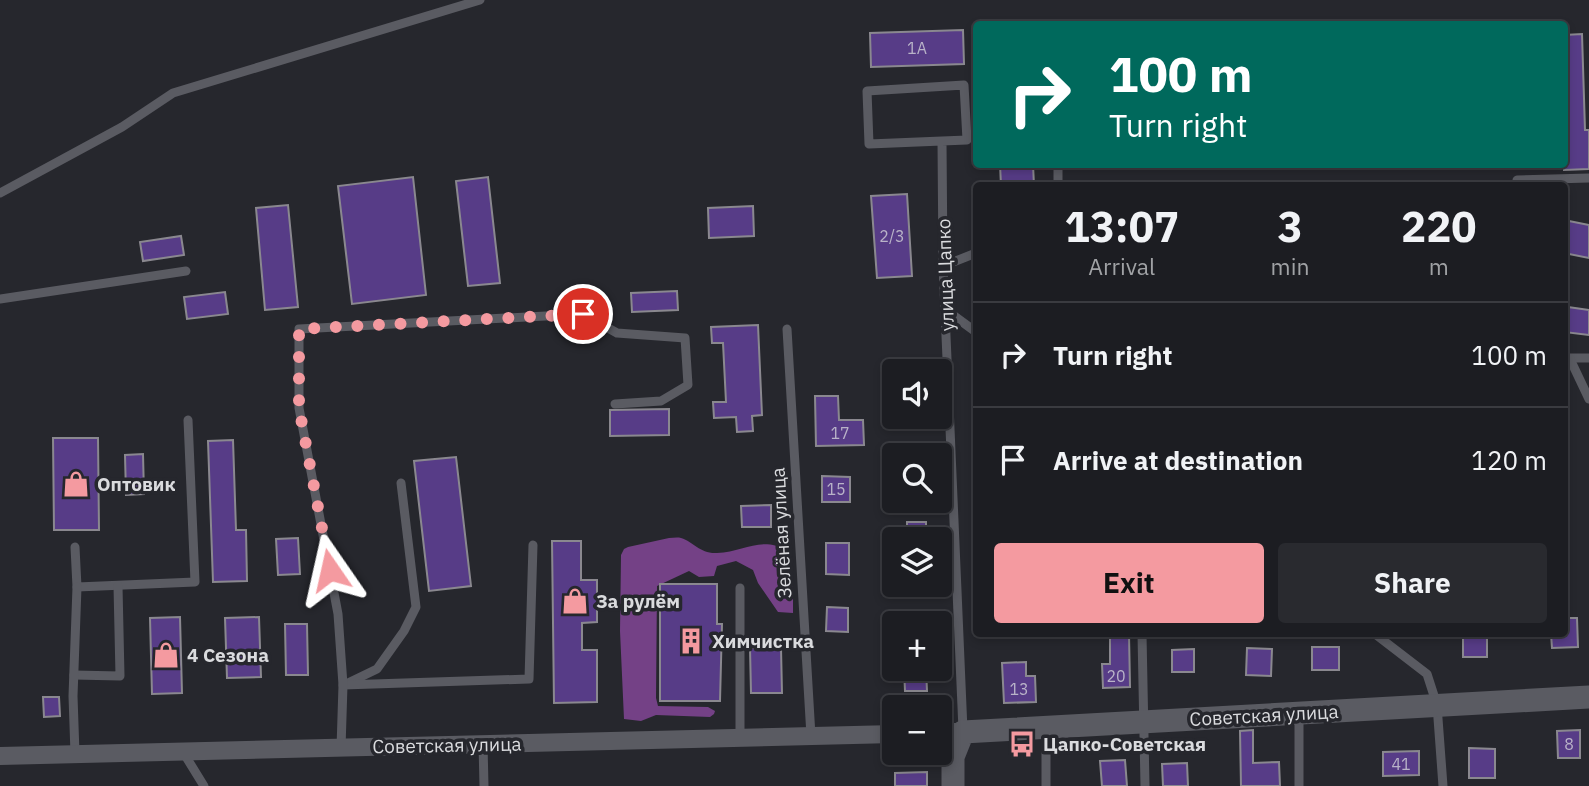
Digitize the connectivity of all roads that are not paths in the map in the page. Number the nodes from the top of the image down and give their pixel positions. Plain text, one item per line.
1 (480, 0) edge
2 (942, 141) junction
3 (1589, 178) edge
4 (1517, 180) dead end
5 (0, 193) edge
6 (973, 254) edge
7 (943, 266) junction
8 (186, 271) dead end
9 (0, 299) edge
10 (946, 310) junction
11 (787, 329) dead end
12 (973, 330) edge
13 (1568, 358) edge
14 (1589, 358) edge
15 (1568, 360) edge
16 (1589, 399) edge
17 (615, 404) dead end
18 (188, 420) dead end
19 (401, 483) dead end
20 (533, 545) dead end
21 (75, 547) dead end
22 (118, 586) junction
23 (77, 587) junction
24 (740, 589) dead end
25 (1142, 637) edge
26 (1379, 637) edge
27 (74, 676) junction
28 (344, 685) junction
29 (1589, 697) edge
30 (1437, 705) junction
31 (1299, 713) junction
32 (1143, 722) junction
33 (1046, 727) junction
34 (952, 732) edge
35 (963, 732) junction
36 (882, 734) edge
37 (811, 736) junction
38 (740, 737) junction
39 (483, 744) junction
40 (341, 748) junction
41 (183, 752) junction
42 (75, 754) junction
43 (0, 756) edge
44 (204, 786) edge
45 (484, 786) edge
46 (953, 786) edge
47 (1046, 786) edge
48 (1145, 786) edge
49 (1299, 786) edge
50 (1443, 786) edge

1 - 5 lane
2 - 2 lane
2 - 7 lane, улица Цапко
3 - 4 lane
6 - 7 lane
7 - 10 lane, улица Цапко
8 - 9 lane
10 - 12 lane
10 - 35 lane, улица Цапко
11 - 37 lane, Зелёная улица
13 - 14 lane
15 - 16 lane
17 - 28 lane
18 - 22 lane
19 - 28 lane
20 - 28 lane
21 - 23 lane
22 - 23 lane
22 - 27 lane
23 - 27 lane
24 - 38 lane
25 - 32 lane
26 - 30 lane
27 - 42 lane
28 - 40 lane
29 - 30 street, Советская улица
30 - 31 street, Советская улица
30 - 50 lane
31 - 32 street, Советская улица
31 - 49 lane
32 - 33 street, Советская улица
32 - 48 lane
33 - 35 street, Советская улица
33 - 47 lane
34 - 35 street, Советская улица
35 - 46 street, улица Цапко
36 - 37 street, Советская улица
37 - 38 street, Советская улица
38 - 39 street, Советская улица
39 - 40 street, Советская улица
39 - 45 lane
40 - 41 street, Советская улица
41 - 42 street, Советская улица
41 - 44 lane
42 - 43 street, Советская улица

